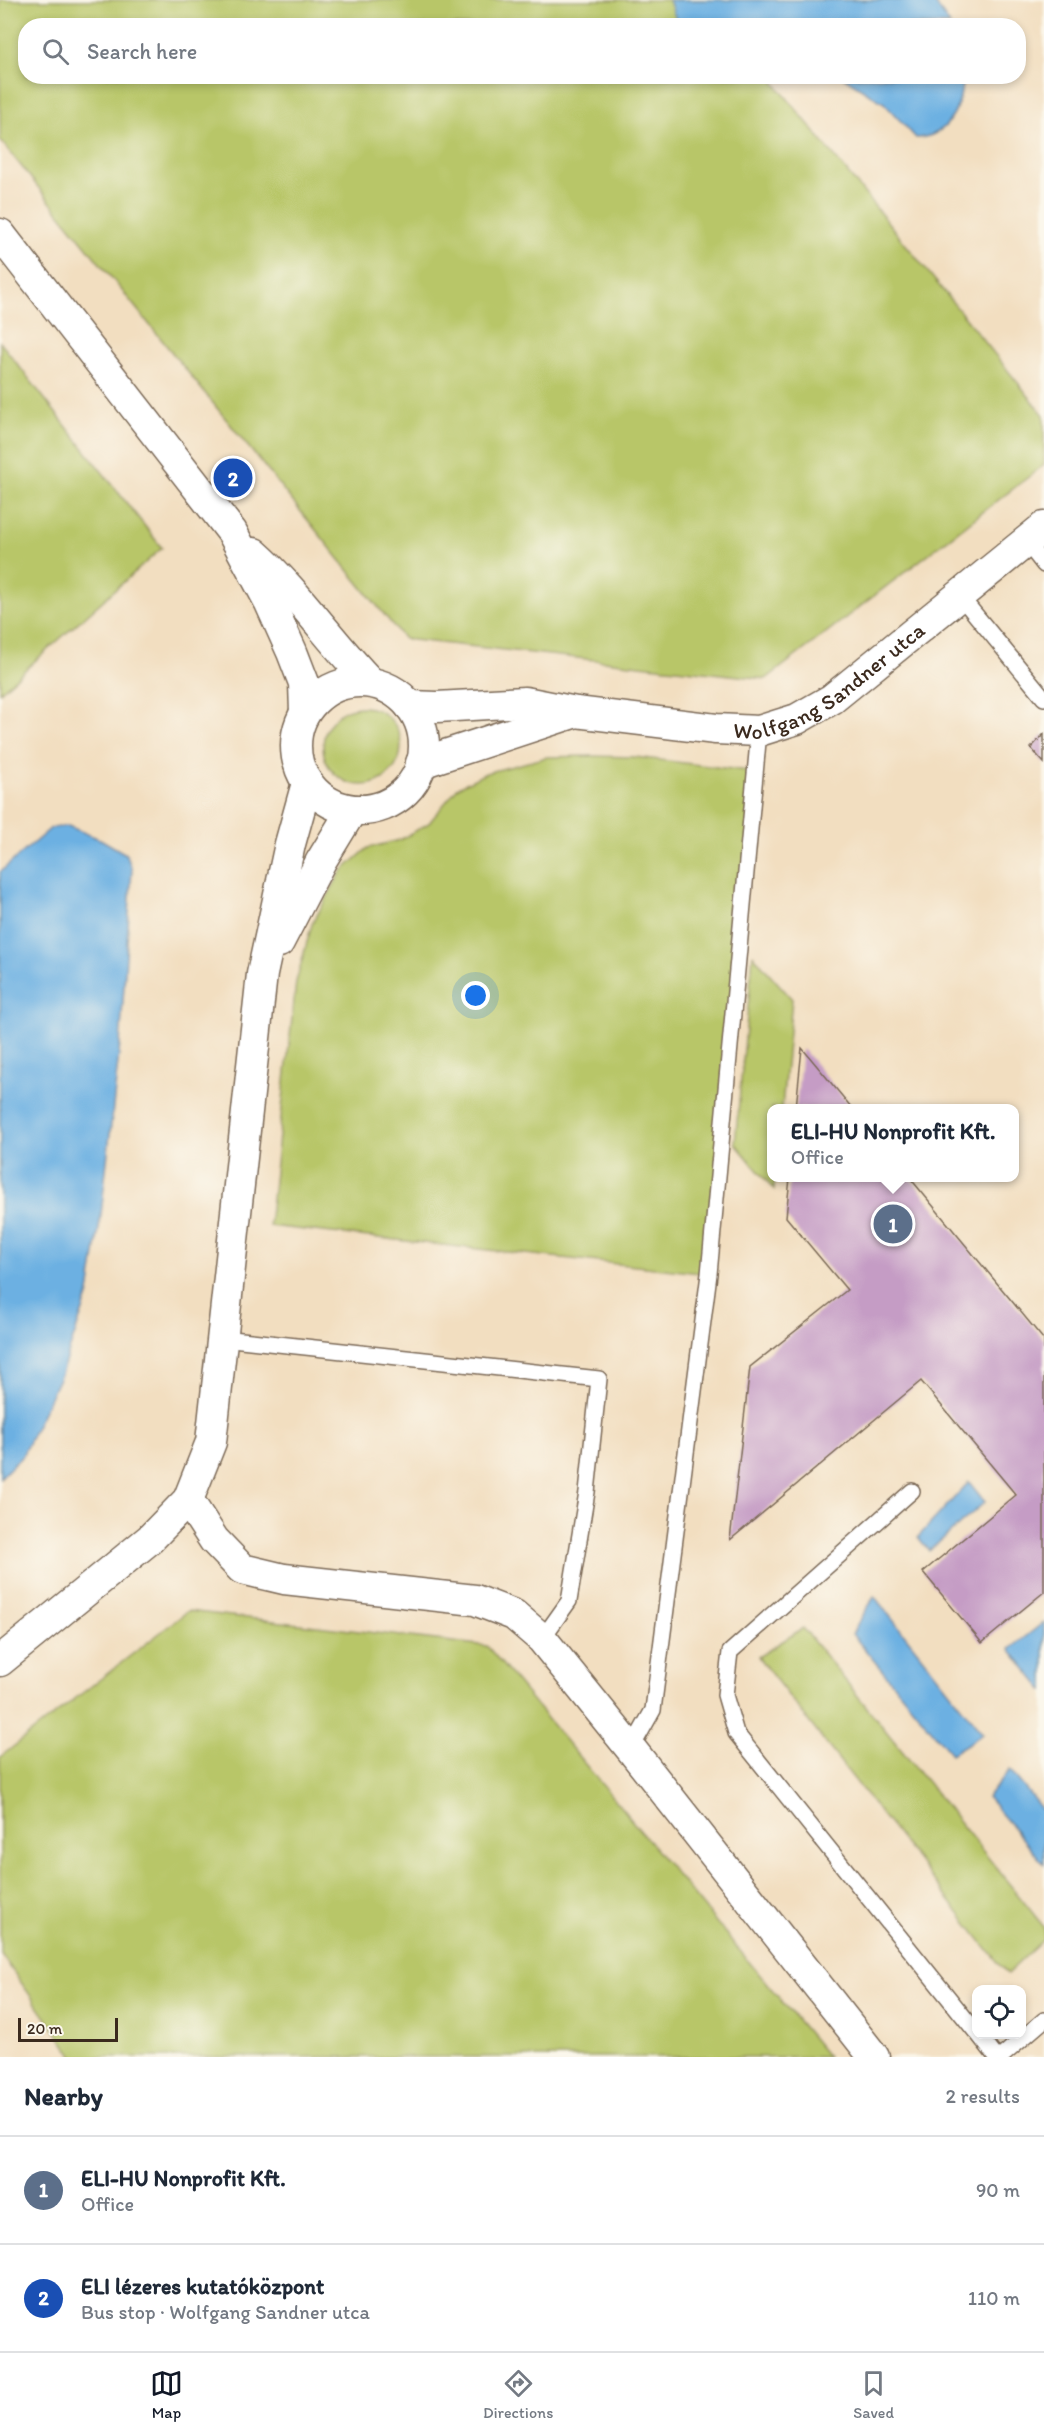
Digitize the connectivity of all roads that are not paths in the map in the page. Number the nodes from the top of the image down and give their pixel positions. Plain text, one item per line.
1 (0, 234) edge
2 (232, 532) junction
3 (1038, 545) edge
4 (960, 596) junction
5 (370, 682) junction
6 (1044, 698) edge
7 (410, 706) junction
8 (305, 712) junction
9 (576, 712) junction
10 (759, 731) junction
11 (421, 764) junction
12 (307, 783) junction
13 (352, 810) junction
14 (262, 974) junction
15 (223, 1338) junction
16 (912, 1491) dead end
17 (188, 1500) junction
18 (542, 1639) junction
19 (0, 1660) edge
20 (631, 1749) junction
21 (1044, 2020) edge
22 (972, 2027) edge
23 (982, 2039) edge
24 (874, 2057) edge
25 (996, 2057) edge
26 (1001, 2057) edge

1 - 2 street
2 - 5 street
2 - 8 street
3 - 4 street, Wolfgang Sandner utca
4 - 6 lane
4 - 10 street, Wolfgang Sandner utca
5 - 7 street
5 - 8 street
7 - 9 street, Wolfgang Sandner utca
7 - 11 street
8 - 12 street
9 - 10 street, Wolfgang Sandner utca
9 - 11 street, Wolfgang Sandner utca
10 - 20 lane
11 - 13 street
12 - 13 street
12 - 14 street
13 - 14 street
14 - 15 street
15 - 17 street
15 - 18 lane
16 - 22 lane
17 - 18 street
17 - 19 street
18 - 20 street
20 - 24 street
21 - 26 lane
23 - 25 lane

